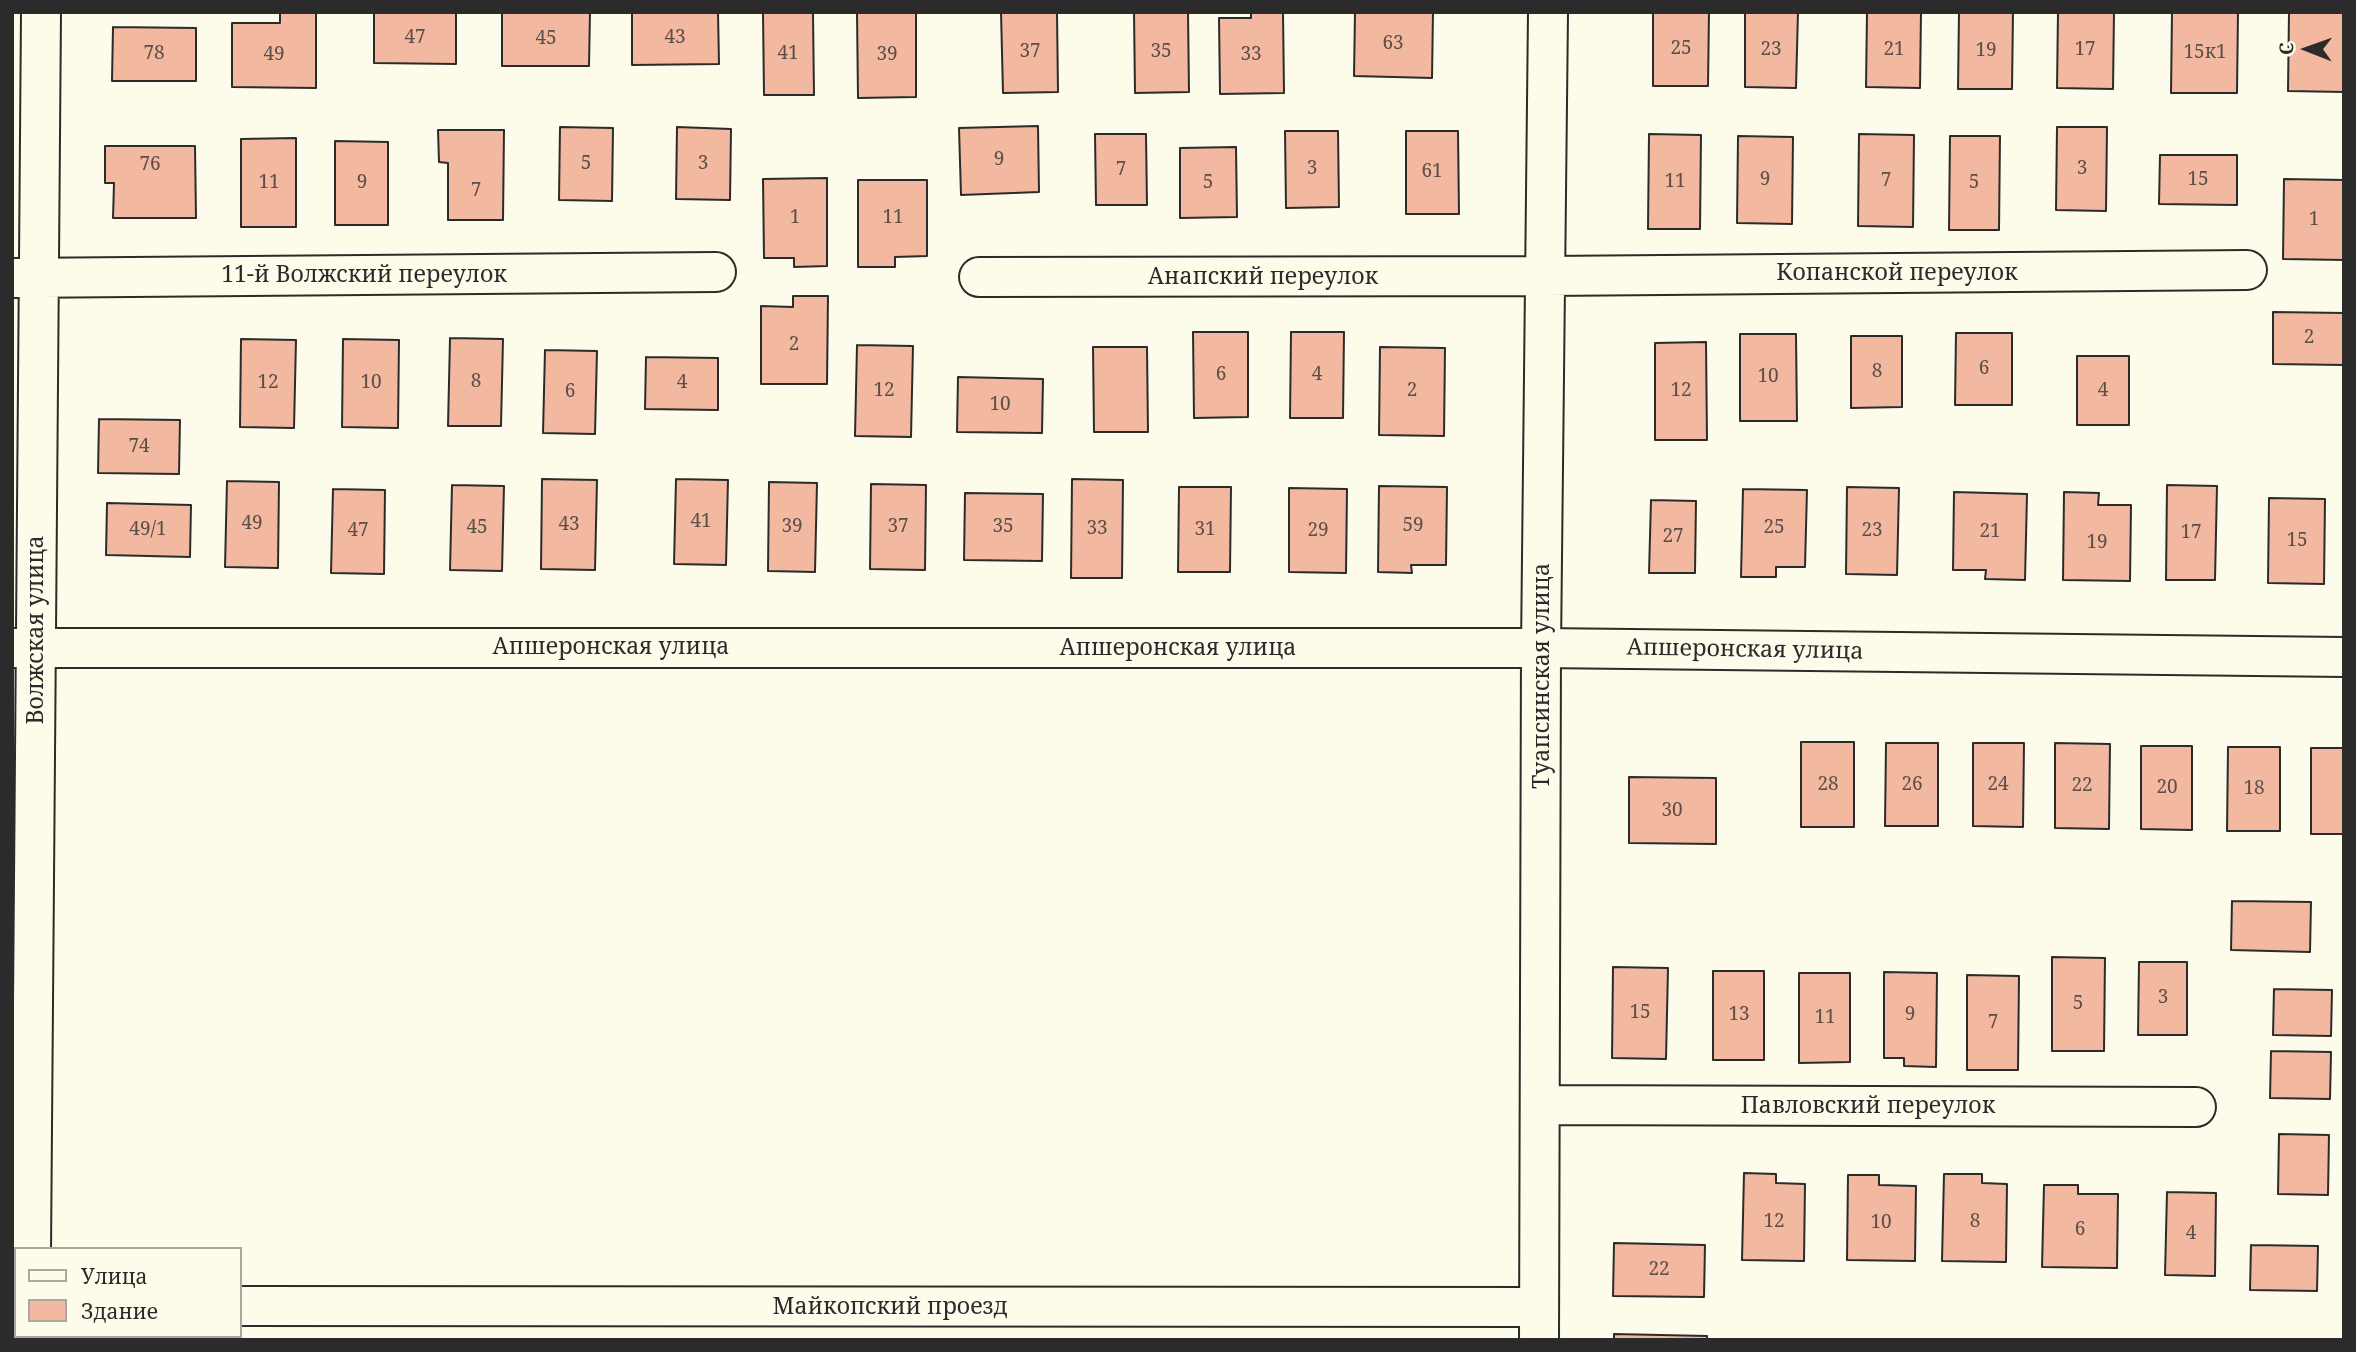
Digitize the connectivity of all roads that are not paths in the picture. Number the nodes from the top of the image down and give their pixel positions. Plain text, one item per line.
1 (41, 12) edge
2 (1548, 12) edge
3 (2247, 270) dead end
4 (716, 272) dead end
5 (1547, 276) junction
6 (979, 277) dead end
7 (26, 278) edge
8 (24, 648) edge
9 (1541, 648) junction
10 (2344, 657) edge
11 (22, 1098) edge
12 (1541, 1105) junction
13 (2196, 1107) dead end
14 (31, 1247) edge
15 (242, 1306) edge
16 (1539, 1323) edge

1 - 7 street, Волжская улица
2 - 5 street, Туапсинская улица
3 - 5 street, Копанской переулок
4 - 7 street, 11-й Волжский переулок
5 - 6 street, Анапский переулок
5 - 9 street, Туапсинская улица
7 - 8 street, Волжская улица
8 - 9 street, Апшеронская улица
8 - 11 street, Волжская улица
9 - 10 street, Апшеронская улица
9 - 12 street, Туапсинская улица
11 - 14 street, Волжская улица
12 - 13 street, Павловский переулок
12 - 16 street, Туапсинская улица
15 - 16 street, Майкопский проезд

